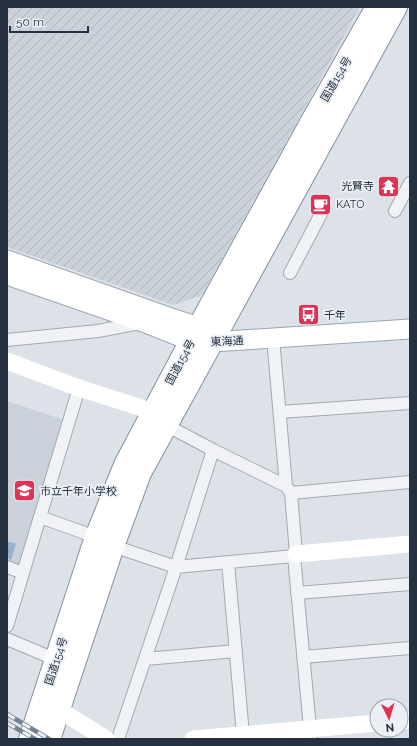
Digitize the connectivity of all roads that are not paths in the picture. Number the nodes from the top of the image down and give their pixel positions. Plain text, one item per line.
1 (378, 7) edge
2 (396, 7) edge
3 (410, 183) edge
4 (395, 211) dead end
5 (321, 214) dead end
6 (7, 260) edge
7 (290, 273) dead end
8 (7, 275) edge
9 (410, 316) edge
10 (144, 322) junction
11 (410, 329) edge
12 (206, 335) junction
13 (273, 338) junction
14 (7, 340) edge
15 (7, 361) edge
16 (79, 388) junction
17 (410, 403) edge
18 (280, 412) junction
19 (159, 421) junction
20 (213, 450) junction
21 (410, 482) edge
22 (288, 489) junction
23 (40, 518) junction
24 (104, 542) junction
25 (410, 544) edge
26 (295, 555) junction
27 (228, 562) junction
28 (7, 567) edge
29 (176, 567) junction
30 (23, 573) junction
31 (410, 584) edge
32 (298, 593) junction
33 (7, 626) edge
34 (7, 639) edge
35 (410, 648) edge
36 (236, 651) junction
37 (303, 657) junction
38 (145, 659) junction
39 (56, 660) junction
40 (58, 710) junction
41 (369, 724) edge
42 (310, 734) edge
43 (243, 735) junction
44 (30, 739) edge
45 (49, 739) edge
46 (106, 739) edge
47 (118, 739) edge
48 (193, 739) edge

1 - 12 highway, 国道154号
2 - 12 highway, 国道154号
3 - 4 street
5 - 7 street
6 - 12 main road, 東海通
8 - 10 main road, 東海通
9 - 12 main road, 東海通
10 - 12 main road, 東海通
10 - 14 street
11 - 13 main road, 東海通
12 - 13 main road, 東海通
12 - 19 highway, 国道154号
13 - 18 street
15 - 16 street
16 - 19 street
16 - 23 street
17 - 18 street
18 - 22 street
19 - 20 street
19 - 24 highway, 国道154号
20 - 22 street
20 - 29 street
21 - 22 street
22 - 26 street
23 - 24 street
23 - 30 street
24 - 29 street
24 - 39 highway, 国道154号
24 - 40 highway, 国道154号
25 - 26 street
26 - 27 street
26 - 32 street
27 - 29 street
27 - 36 street
28 - 30 street
29 - 38 street
30 - 33 street
31 - 32 street
32 - 37 street
34 - 39 street
35 - 37 street
36 - 38 street
36 - 43 street
37 - 42 street
38 - 47 street
39 - 44 highway, 国道154号
40 - 45 highway, 国道154号
40 - 46 street
41 - 42 street
42 - 43 street
43 - 48 street

